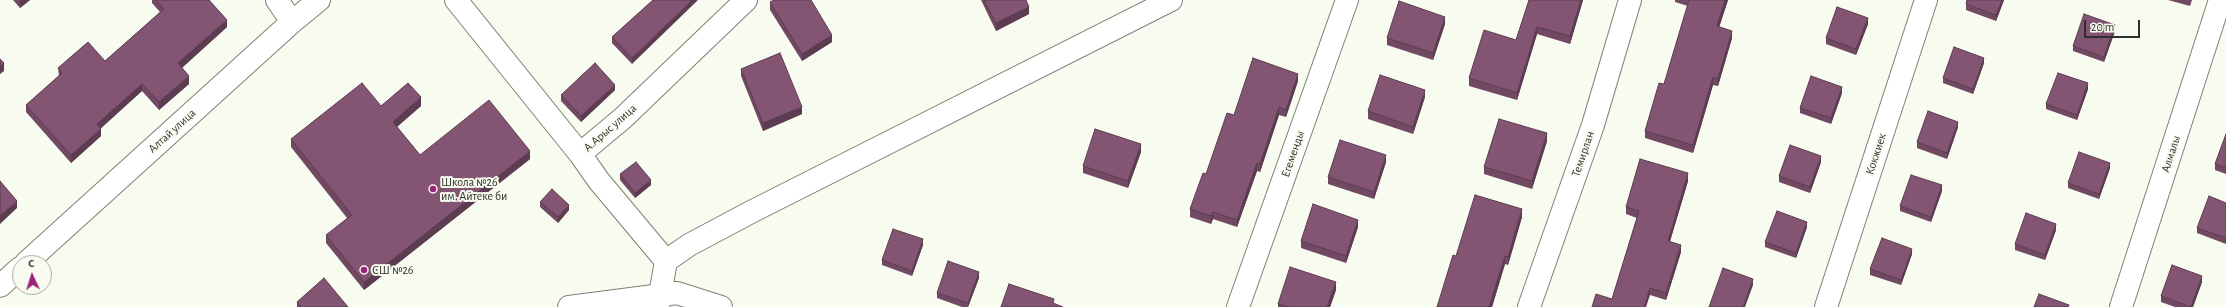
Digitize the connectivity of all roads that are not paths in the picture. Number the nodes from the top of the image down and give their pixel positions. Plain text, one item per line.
1 (277, 0) edge
2 (319, 0) edge
3 (456, 0) edge
4 (746, 0) edge
5 (1171, 0) edge
6 (1347, 0) edge
7 (1630, 0) edge
8 (1926, 0) edge
9 (2220, 0) edge
10 (292, 22) junction
11 (580, 154) junction
12 (35, 255) edge
13 (666, 261) junction
14 (12, 275) edge
15 (0, 286) edge
16 (660, 301) edge
17 (569, 307) edge
18 (721, 307) edge
19 (1238, 307) edge
20 (1530, 307) edge
21 (1826, 307) edge
22 (2121, 307) edge

1 - 10 street
2 - 10 street, Алтай улица
3 - 11 street
4 - 11 street, А.Арыс улица
5 - 13 street
6 - 19 street, Егеменды
7 - 20 street, Темирлан
8 - 21 street, Кокжиек
9 - 22 street, Алмалы
10 - 12 street, Алтай улица
11 - 13 street, А.Арыс улица
13 - 16 street
14 - 15 street
16 - 17 street
16 - 18 street

